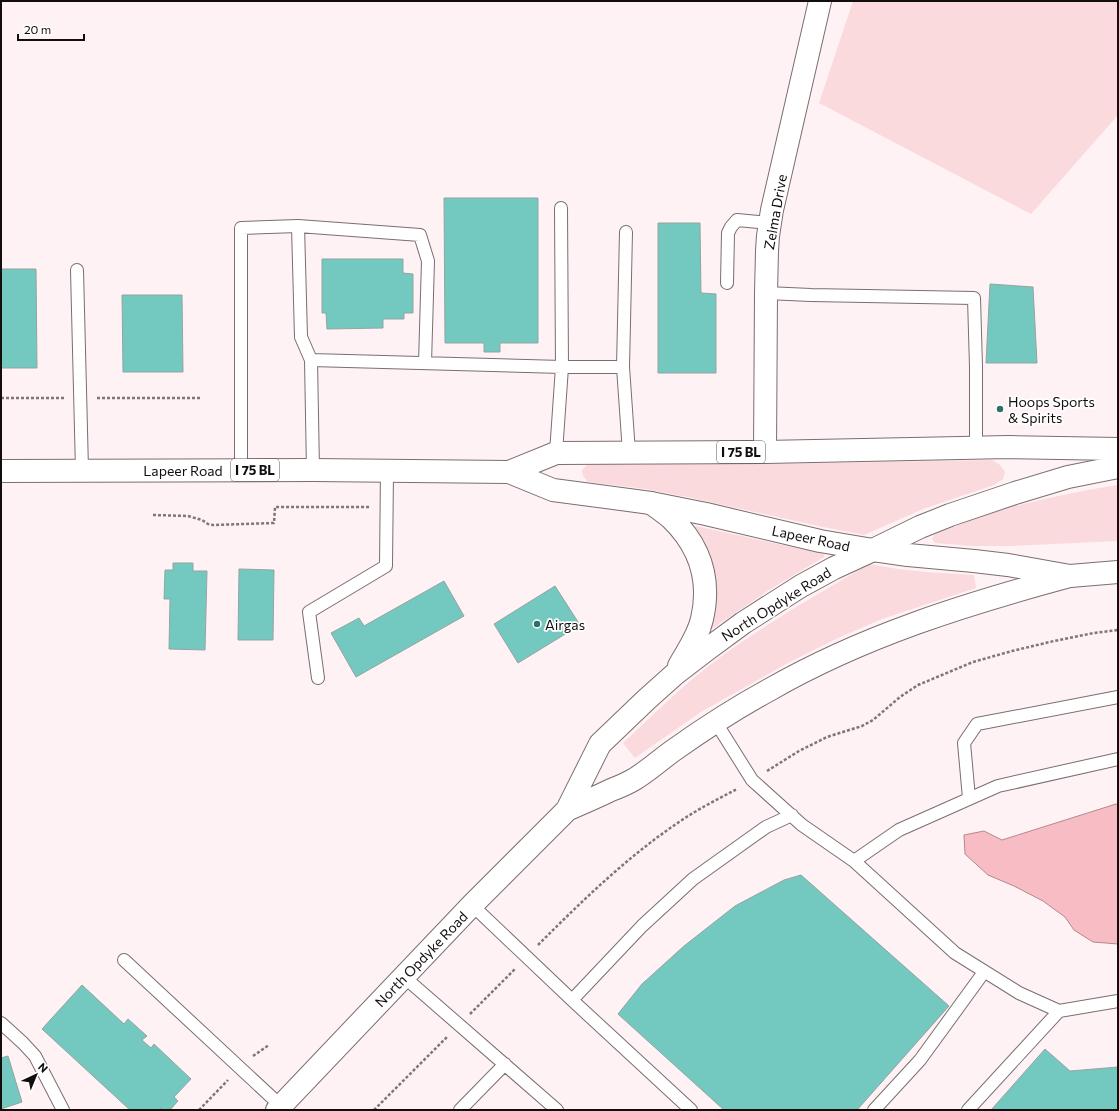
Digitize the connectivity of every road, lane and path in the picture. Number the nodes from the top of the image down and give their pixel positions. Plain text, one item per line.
1 (820, 1) edge
2 (562, 208) dead end
3 (770, 222) junction
4 (298, 226) junction
5 (626, 232) dead end
6 (77, 270) dead end
7 (728, 283) dead end
8 (766, 293) junction
9 (312, 360) junction
10 (425, 363) junction
11 (562, 367) junction
12 (623, 367) junction
13 (1, 398) edge
14 (80, 398) junction
15 (201, 398) dead end
16 (976, 448) junction
17 (1118, 449) edge
18 (765, 452) junction
19 (556, 453) junction
20 (629, 453) junction
21 (1118, 467) edge
22 (1, 470) edge
23 (82, 470) junction
24 (241, 470) junction
25 (313, 470) junction
26 (387, 471) junction
27 (509, 472) junction
28 (651, 503) junction
29 (387, 507) junction
30 (154, 515) dead end
31 (873, 550) junction
32 (1118, 572) edge
33 (1070, 576) junction
34 (1118, 630) edge
35 (675, 674) junction
36 (318, 678) dead end
37 (1118, 697) edge
38 (716, 721) junction
39 (1118, 759) edge
40 (769, 770) dead end
41 (737, 789) dead end
42 (970, 798) junction
43 (567, 810) junction
44 (792, 815) junction
45 (854, 862) junction
46 (472, 905) junction
47 (537, 947) dead end
48 (124, 960) dead end
49 (516, 968) dead end
50 (984, 972) junction
51 (403, 976) junction
52 (572, 1000) junction
53 (1118, 1001) edge
54 (1059, 1011) junction
55 (467, 1017) dead end
56 (1, 1023) edge
57 (449, 1034) dead end
58 (269, 1045) dead end
59 (252, 1057) dead end
60 (505, 1064) junction
61 (228, 1080) dead end
62 (279, 1108) edge
63 (62, 1110) edge
64 (199, 1110) edge
65 (374, 1110) edge
66 (460, 1110) edge
67 (558, 1110) edge
68 (691, 1110) edge
69 (874, 1110) edge
70 (968, 1110) edge

1 - 3 main road, Zelma Drive
2 - 11 lane
3 - 7 lane
3 - 8 main road, Zelma Drive
4 - 9 lane
4 - 10 lane
4 - 24 lane
5 - 12 lane
6 - 14 lane
8 - 16 lane
8 - 18 main road, Zelma Drive
9 - 10 lane
9 - 25 lane
10 - 11 lane
11 - 12 lane
11 - 19 lane
12 - 20 lane
13 - 14 path
14 - 15 path
14 - 23 lane
16 - 17 main road, Lapeer Road / I 75 BL
16 - 18 main road, Lapeer Road / I 75 BL
18 - 20 main road, Lapeer Road / I 75 BL
19 - 20 main road, Lapeer Road / I 75 BL
19 - 27 main road, Lapeer Road / I 75 BL
21 - 31 main road, North Opdyke Road
22 - 23 main road, Lapeer Road / I 75 BL
23 - 24 main road, Lapeer Road / I 75 BL
24 - 25 main road, Lapeer Road / I 75 BL
25 - 26 main road, Lapeer Road / I 75 BL
26 - 27 main road, Lapeer Road / I 75 BL
26 - 29 lane
27 - 28 main road, Lapeer Road / I 75 BL
28 - 31 main road, Lapeer Road / I 75 BL
28 - 35 main road
29 - 30 path
29 - 36 lane
31 - 33 main road, Lapeer Road / I 75 BL
31 - 35 main road, North Opdyke Road
32 - 33 main road, Lapeer Road / I 75 BL
33 - 38 main road, North Opdyke Road
34 - 40 path
35 - 43 main road, North Opdyke Road
37 - 42 lane
38 - 43 main road, North Opdyke Road
38 - 44 lane
39 - 42 lane
41 - 47 path
42 - 45 lane
43 - 46 main road, North Opdyke Road
44 - 45 lane
44 - 52 lane
45 - 50 lane
46 - 51 main road, North Opdyke Road
46 - 52 lane
48 - 62 lane
49 - 55 path
50 - 54 lane
50 - 69 lane
51 - 60 lane
51 - 62 main road, North Opdyke Road
52 - 68 lane
53 - 54 lane
54 - 70 lane
56 - 63 lane
57 - 65 path
58 - 59 path
60 - 66 lane
60 - 67 lane
61 - 64 path

